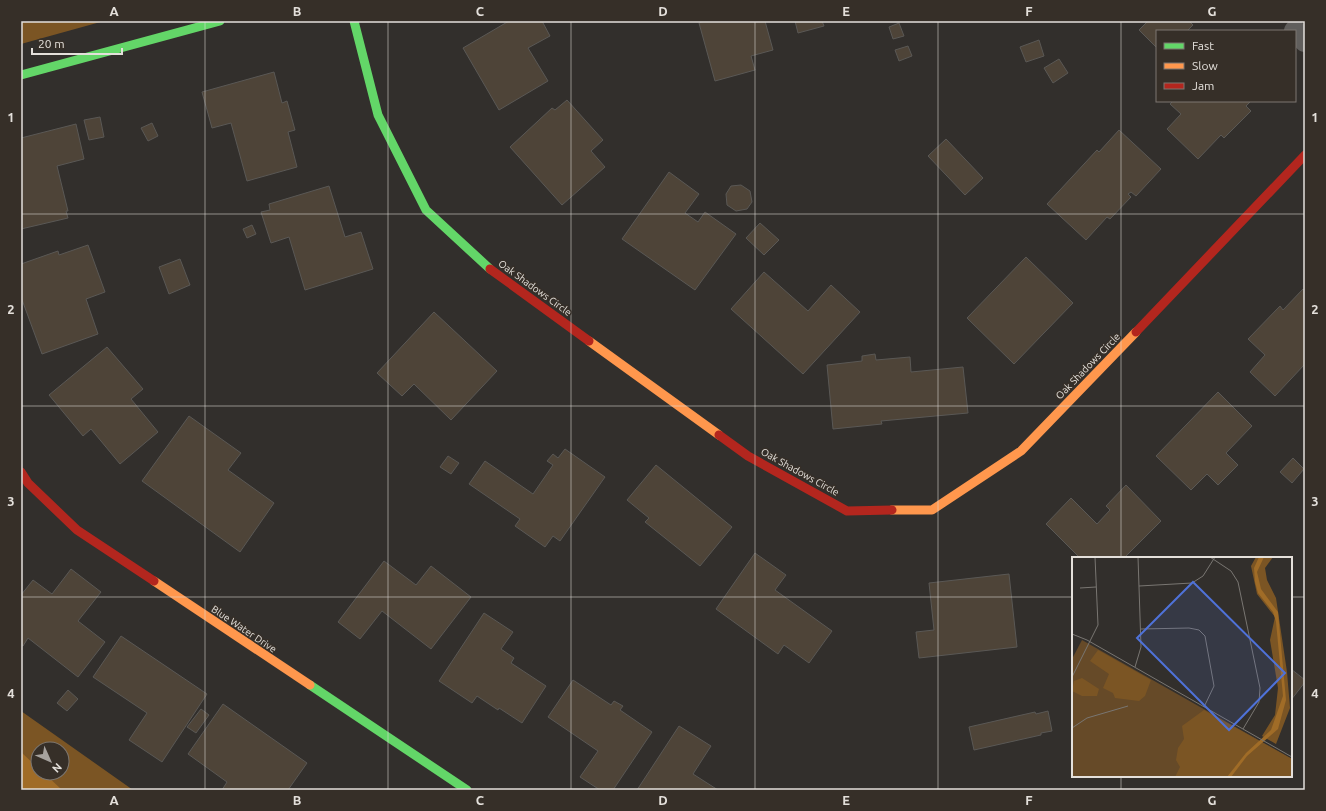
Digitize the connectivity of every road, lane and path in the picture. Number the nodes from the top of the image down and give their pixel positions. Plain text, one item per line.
1 (220, 21) edge
2 (354, 21) edge
3 (1285, 21) edge
4 (1294, 30) edge
5 (1296, 32) edge
6 (1305, 41) edge
7 (21, 75) edge
8 (1305, 155) edge
9 (21, 472) edge
10 (466, 790) edge

1 - 7 street
2 - 8 street, Oak Shadows Circle
3 - 4 street
5 - 6 street
9 - 10 street, Blue Water Drive

